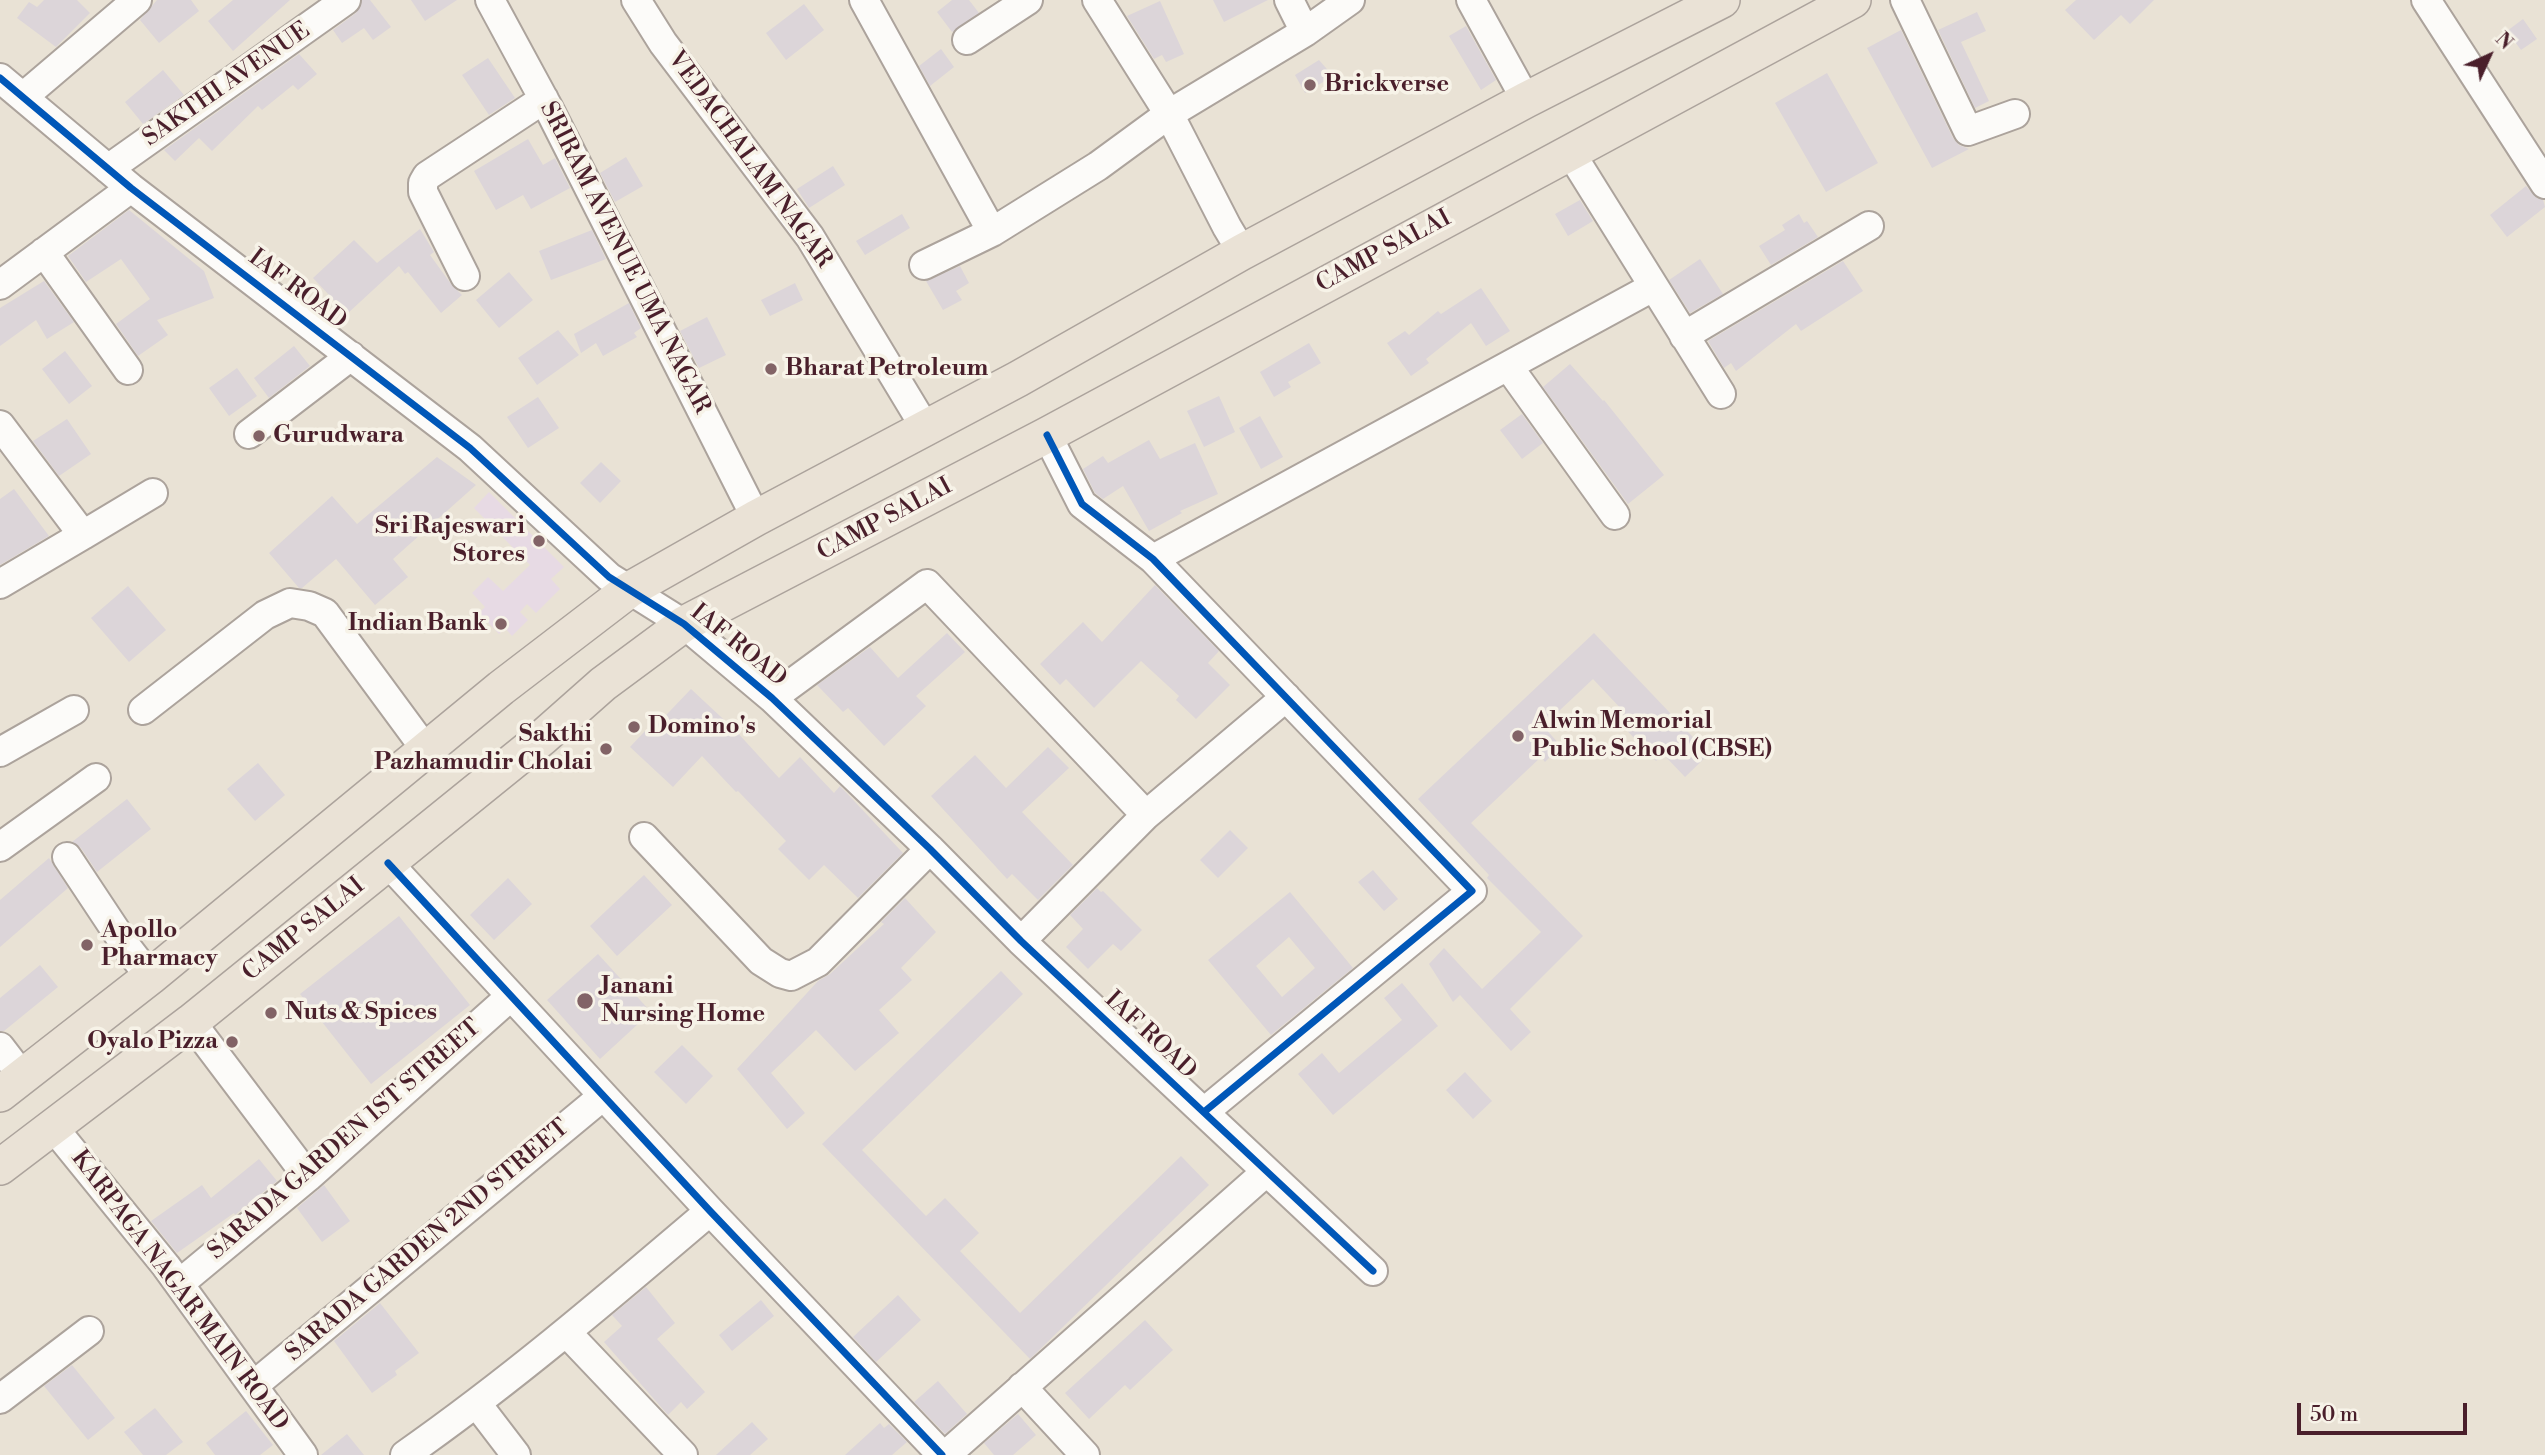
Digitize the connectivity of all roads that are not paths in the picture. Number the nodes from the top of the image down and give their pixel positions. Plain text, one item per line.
1 (137, 0) edge
2 (346, 0) edge
3 (490, 0) edge
4 (636, 0) edge
5 (864, 0) edge
6 (1028, 0) edge
7 (1097, 0) edge
8 (1289, 0) edge
9 (1350, 0) edge
10 (1471, 0) edge
11 (1853, 0) edge
12 (1905, 0) edge
13 (2426, 0) edge
14 (1713, 2) edge
15 (1305, 32) junction
16 (967, 40) dead end
17 (0, 78) edge
18 (23, 97) junction
19 (544, 99) junction
20 (1526, 100) junction
21 (1169, 114) junction
22 (2015, 114) dead end
23 (1570, 152) junction
24 (108, 169) junction
25 (2545, 184) edge
26 (131, 188) junction
27 (1869, 226) dead end
28 (992, 232) junction
29 (44, 252) junction
30 (1242, 252) junction
31 (924, 265) dead end
32 (465, 276) dead end
33 (0, 285) edge
34 (1653, 287) junction
35 (1684, 336) junction
36 (351, 356) junction
37 (1508, 366) junction
38 (128, 370) dead end
39 (1721, 394) dead end
40 (0, 425) edge
41 (926, 429) junction
42 (249, 434) dead end
43 (1047, 435) junction
44 (153, 493) dead end
45 (1615, 514) dead end
46 (756, 517) junction
47 (83, 535) junction
48 (1153, 559) junction
49 (0, 584) edge
50 (629, 590) junction
51 (684, 624) junction
52 (1286, 697) junction
53 (772, 698) junction
54 (74, 710) dead end
55 (143, 710) dead end
56 (426, 750) junction
57 (0, 752) edge
58 (96, 778) dead end
59 (1146, 816) junction
60 (644, 837) dead end
61 (0, 846) edge
62 (930, 849) junction
63 (67, 857) dead end
64 (388, 863) junction
65 (1021, 942) junction
66 (150, 977) junction
67 (511, 996) junction
68 (191, 1022) junction
69 (0, 1047) edge
70 (11, 1086) edge
71 (603, 1096) junction
72 (1204, 1112) junction
73 (53, 1127) junction
74 (0, 1167) edge
75 (1266, 1172) junction
76 (308, 1177) junction
77 (710, 1211) junction
78 (1373, 1271) dead end
79 (179, 1284) junction
80 (89, 1331) dead end
81 (567, 1332) junction
82 (253, 1386) junction
83 (1022, 1387) junction
84 (0, 1399) edge
85 (477, 1404) junction
86 (303, 1455) edge
87 (405, 1455) edge
88 (516, 1455) edge
89 (683, 1455) edge
90 (944, 1455) edge
91 (1085, 1455) edge

1 - 18 street
2 - 24 street, SAKTHI AVENUE
3 - 19 street, SRIRAM AVENUE UMA NAGAR
4 - 41 street, VEDACHALAM NAGAR
5 - 28 street
6 - 16 street
7 - 21 street
8 - 15 street
9 - 15 street
10 - 20 street
11 - 23 main road, CAMP SALAI
12 - 22 street
13 - 25 street
14 - 20 main road
15 - 21 street
17 - 18 street, IAF ROAD
18 - 24 street, IAF ROAD
19 - 32 street
19 - 46 street, SRIRAM AVENUE UMA NAGAR
20 - 30 main road
21 - 28 street
21 - 30 street
23 - 34 street
23 - 43 main road, CAMP SALAI
24 - 26 street, IAF ROAD
26 - 29 street
26 - 36 street, IAF ROAD
27 - 35 street
28 - 31 street
29 - 33 street
29 - 38 street
30 - 41 main road
34 - 35 street
34 - 37 street
35 - 39 street
36 - 42 street
36 - 50 street, IAF ROAD
37 - 45 street
37 - 48 street
40 - 47 street
41 - 46 main road
43 - 48 street
43 - 51 main road, CAMP SALAI
44 - 47 street
46 - 50 main road
47 - 49 street
48 - 52 street
50 - 51 street, IAF ROAD
50 - 56 main road
51 - 53 street, IAF ROAD
51 - 64 main road, CAMP SALAI
52 - 59 street
52 - 72 street
53 - 59 street
53 - 62 street, IAF ROAD
54 - 57 street
55 - 56 street
56 - 66 main road
58 - 61 street
59 - 65 street
60 - 62 street
62 - 65 street, IAF ROAD
63 - 66 street
64 - 67 street
64 - 68 main road, CAMP SALAI
65 - 72 street, IAF ROAD
66 - 70 main road
67 - 71 street
67 - 76 street, SARADA GARDEN 1ST STREET
68 - 73 main road, CAMP SALAI
68 - 76 street
69 - 70 street
71 - 77 street
71 - 82 street, SARADA GARDEN 2ND STREET
72 - 75 street, IAF ROAD
73 - 74 main road, CAMP SALAI
73 - 79 street, KARPAGA NAGAR MAIN ROAD
75 - 78 street, IAF ROAD
75 - 83 street
76 - 79 street, SARADA GARDEN 1ST STREET
77 - 81 street
77 - 90 street
79 - 82 street, KARPAGA NAGAR MAIN ROAD
80 - 84 street
81 - 85 street
81 - 89 street
82 - 86 street, KARPAGA NAGAR MAIN ROAD
83 - 90 street
83 - 91 street
85 - 87 street
85 - 88 street

